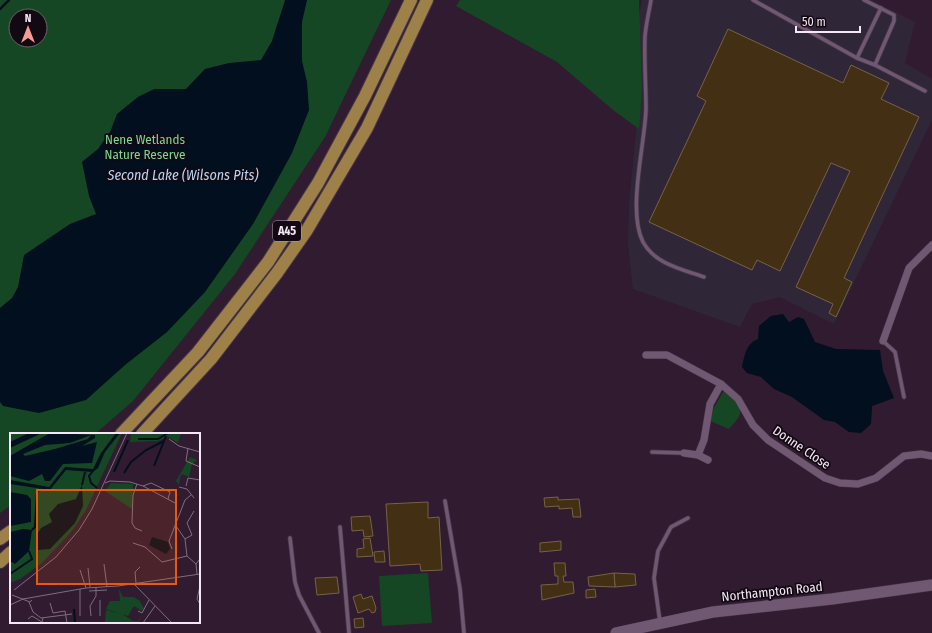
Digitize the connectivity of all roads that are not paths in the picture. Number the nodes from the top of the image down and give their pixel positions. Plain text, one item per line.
1 (411, 0) edge
2 (427, 0) edge
3 (651, 0) edge
4 (753, 0) edge
5 (864, 0) edge
6 (881, 8) junction
7 (857, 58) junction
8 (875, 65) junction
9 (925, 91) dead end
10 (932, 245) edge
11 (704, 277) dead end
12 (883, 341) joint
13 (646, 355) dead end
14 (721, 384) junction
15 (904, 397) dead end
16 (122, 433) edge
17 (143, 433) edge
18 (652, 452) dead end
19 (684, 454) joint
20 (698, 456) junction
21 (932, 456) edge
22 (708, 460) dead end
23 (445, 501) dead end
24 (688, 518) dead end
25 (340, 527) dead end
26 (10, 531) edge
27 (290, 538) dead end
28 (0, 539) edge
29 (10, 553) edge
30 (0, 562) edge
31 (932, 585) edge
32 (654, 627) edge
33 (320, 633) edge
34 (349, 633) edge
35 (464, 633) edge
36 (616, 633) edge

1 - 16 highway, A45
2 - 17 highway, A45
3 - 11 lane
4 - 7 lane
5 - 6 lane
6 - 7 lane
6 - 8 lane
7 - 8 lane
8 - 9 lane
10 - 12 street
12 - 15 lane
13 - 14 street, Donne Close
14 - 20 street
14 - 21 street, Donne Close
18 - 19 lane
19 - 20 street
20 - 22 street
23 - 35 lane
24 - 32 lane
25 - 34 lane
26 - 28 highway
27 - 33 lane
29 - 30 highway
31 - 32 main road, Northampton Road
32 - 36 main road, Northampton Road

